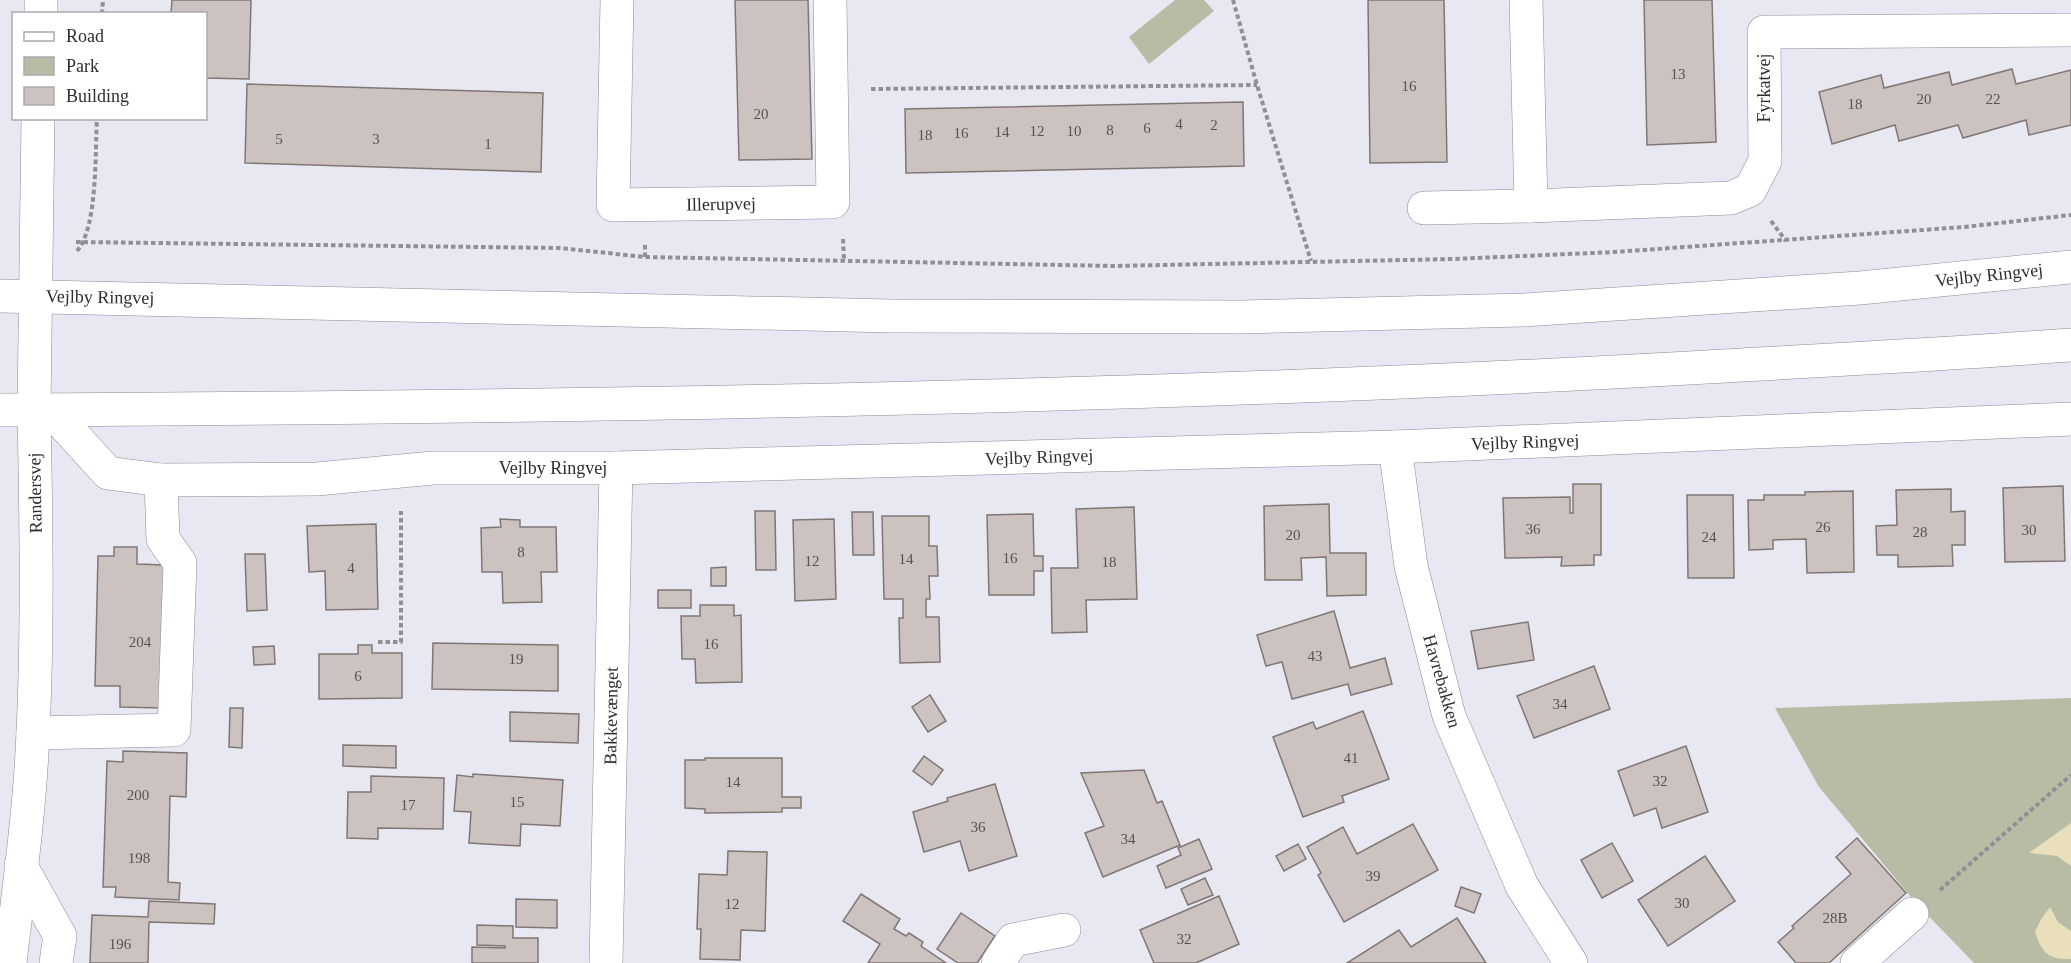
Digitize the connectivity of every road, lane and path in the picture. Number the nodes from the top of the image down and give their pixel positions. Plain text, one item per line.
1 (617, 0) edge
2 (830, 0) edge
3 (1233, 0) edge
4 (1526, 0) edge
5 (2071, 30) edge
6 (1257, 85) junction
7 (831, 90) junction
8 (39, 120) edge
9 (97, 120) edge
10 (1531, 206) junction
11 (1424, 208) dead end
12 (2071, 215) edge
13 (125, 243) dead end
14 (76, 251) dead end
15 (1311, 261) junction
16 (2071, 267) edge
17 (0, 296) edge
18 (36, 296) junction
19 (2071, 345) edge
20 (34, 409) junction
21 (0, 410) edge
22 (2071, 419) edge
23 (1395, 447) junction
24 (616, 468) junction
25 (397, 471) junction
26 (161, 480) junction
27 (378, 642) dead end
28 (33, 733) junction
29 (2071, 775) edge
30 (21, 866) junction
31 (1912, 914) joint
32 (1064, 930) dead end
33 (10, 963) edge
34 (56, 963) edge
35 (606, 963) edge
36 (998, 963) edge
37 (1571, 963) edge
38 (1857, 963) edge

1 - 7 street, Illerupvej
2 - 7 street, Illerupvej
3 - 6 path
4 - 10 street
5 - 10 street, Fyrkatvej
6 - 7 path
6 - 15 path
8 - 18 street, Randersvej
9 - 14 path
10 - 11 street, Fyrkatvej
12 - 15 path
13 - 15 path
16 - 18 street, Vejlby Ringvej
17 - 18 street, Vejlby Ringvej
18 - 20 street, Randersvej
19 - 20 street, Vejlby Ringvej
20 - 21 street, Vejlby Ringvej
20 - 26 street, Vejlby Ringvej
20 - 28 street, Randersvej
22 - 23 street, Vejlby Ringvej
23 - 24 street, Vejlby Ringvej
23 - 37 street, Havrebakken
24 - 25 street, Vejlby Ringvej
24 - 35 street, Bakkevænget
25 - 26 street, Vejlby Ringvej
25 - 27 path
26 - 28 street
28 - 30 street, Randersvej
29 - 31 path
30 - 33 street, Randersvej
30 - 34 street
31 - 38 street
32 - 36 street

